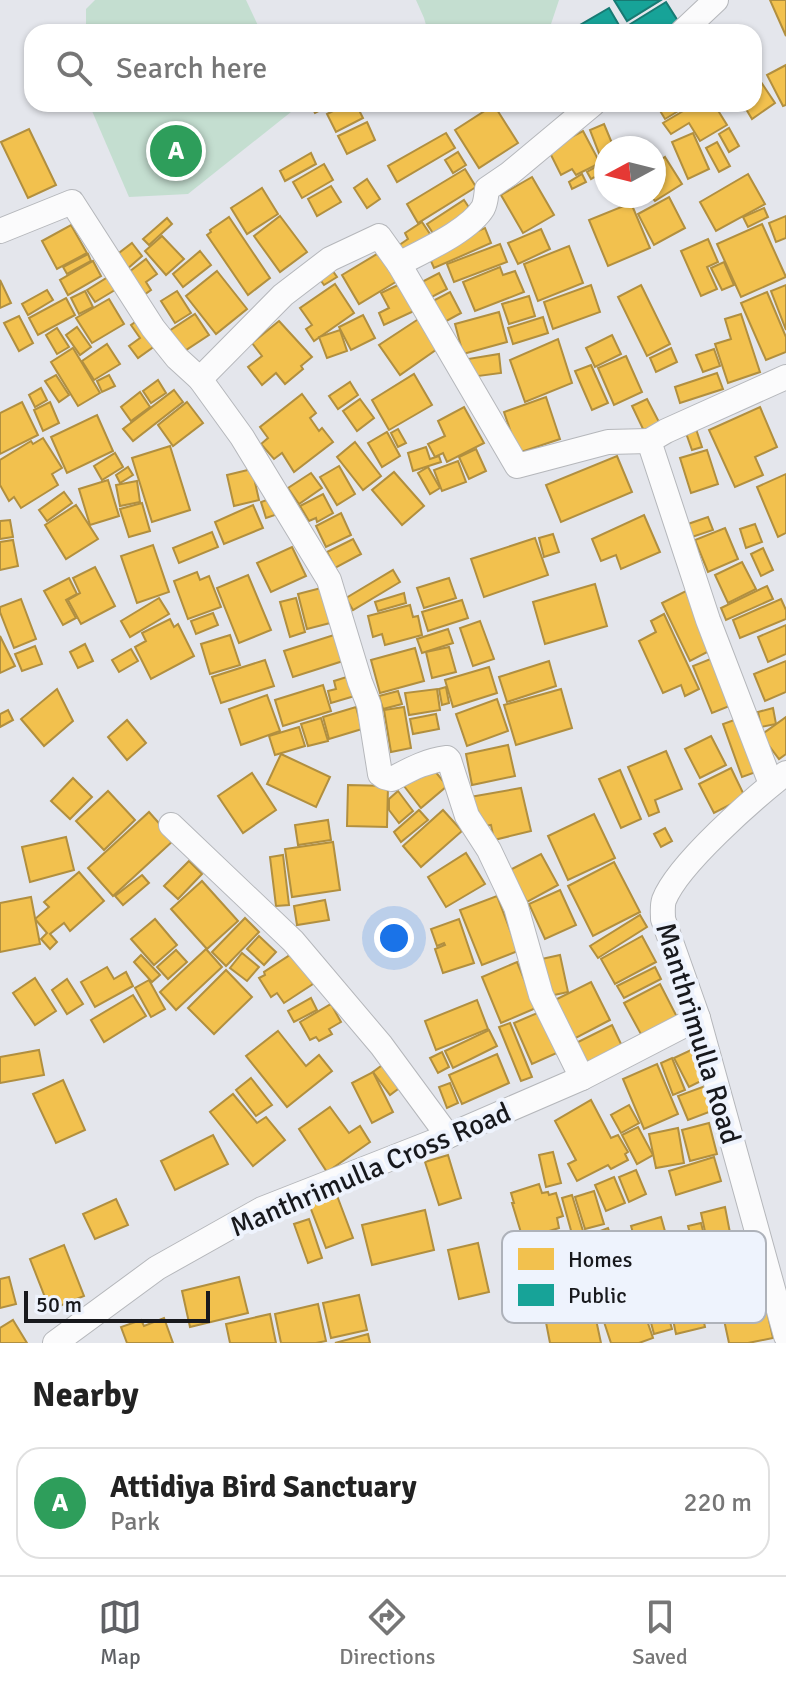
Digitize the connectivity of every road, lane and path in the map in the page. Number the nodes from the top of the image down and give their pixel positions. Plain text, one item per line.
1 (716, 0) edge
2 (690, 24) edge
3 (583, 112) edge
4 (0, 231) edge
5 (399, 264) junction
6 (786, 377) edge
7 (200, 379) junction
8 (649, 441) junction
9 (779, 779) edge
10 (171, 825) dead end
11 (698, 1018) junction
12 (582, 1078) junction
13 (448, 1136) junction
14 (757, 1231) edge
15 (766, 1264) edge
16 (786, 1336) edge
17 (55, 1343) edge

1 - 2 street
3 - 5 street
4 - 7 street
5 - 7 street
5 - 8 street
6 - 8 street
7 - 12 street
8 - 9 street
9 - 11 street, Manthrimulla Road
10 - 13 street
11 - 12 street, Manthrimulla Cross Road
11 - 14 street, Manthrimulla Road
12 - 13 street, Manthrimulla Cross Road
13 - 17 street, Manthrimulla Cross Road
15 - 16 street, Manthrimulla Road

